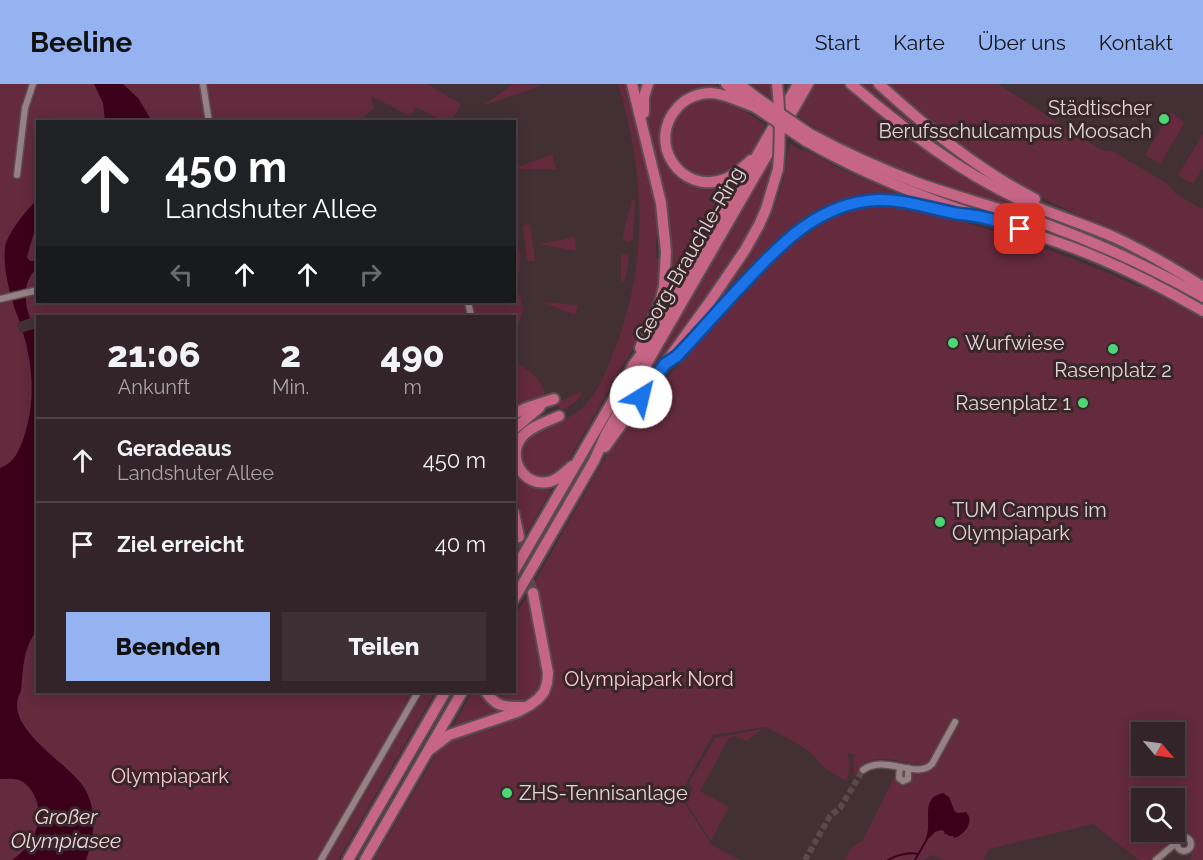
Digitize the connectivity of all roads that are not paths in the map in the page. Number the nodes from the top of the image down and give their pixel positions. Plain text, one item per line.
1 (33, 84) edge
2 (203, 84) edge
3 (632, 84) edge
4 (648, 84) edge
5 (726, 84) edge
6 (739, 84) edge
7 (777, 84) edge
8 (798, 84) edge
9 (808, 84) edge
10 (879, 84) edge
11 (855, 87) edge
12 (757, 104) junction
13 (209, 120) edge
14 (643, 129) junction
15 (808, 137) junction
16 (757, 156) junction
17 (17, 175) dead end
18 (985, 218) junction
19 (1080, 223) junction
20 (1203, 288) edge
21 (36, 290) edge
22 (1203, 297) edge
23 (2, 299) edge
24 (1203, 311) edge
25 (634, 364) junction
26 (665, 364) junction
27 (554, 399) dead end
28 (517, 422) edge
29 (594, 461) junction
30 (577, 463) junction
31 (516, 523) edge
32 (519, 537) dead end
33 (516, 568) edge
34 (533, 593) tunnel mouth
35 (516, 596) edge
36 (417, 693) edge
37 (444, 693) edge
38 (461, 693) edge
39 (487, 693) edge
40 (525, 707) junction
41 (955, 722) dead end
42 (428, 751) junction
43 (900, 767) junction
44 (908, 768) junction
45 (863, 770) dead end
46 (1177, 842) dead end
47 (321, 860) edge
48 (348, 860) edge
49 (365, 860) edge
50 (1156, 860) edge

1 - 17 street
2 - 13 street
3 - 14 highway
4 - 14 highway
5 - 12 highway
6 - 12 highway
7 - 26 highway, bridge
8 - 16 highway, Georg-Brauchle-Ring
9 - 29 highway, Georg-Brauchle-Ring
10 - 19 highway
11 - 19 highway
12 - 15 highway, bridge
12 - 16 highway
14 - 25 highway
15 - 18 highway
15 - 22 highway
16 - 25 highway, Georg-Brauchle-Ring
18 - 24 highway
18 - 26 highway
19 - 20 highway
21 - 23 street
25 - 30 highway, Georg-Brauchle-Ring
26 - 29 highway
27 - 28 highway
28 - 30 highway
29 - 35 highway, Georg-Brauchle-Ring
30 - 33 highway, Georg-Brauchle-Ring
31 - 32 highway
34 - 40 highway
36 - 47 street
37 - 48 highway
38 - 42 highway
39 - 40 highway
40 - 42 highway
41 - 44 street
42 - 49 highway
43 - 44 street
43 - 44 street
43 - 45 street
46 - 50 street

